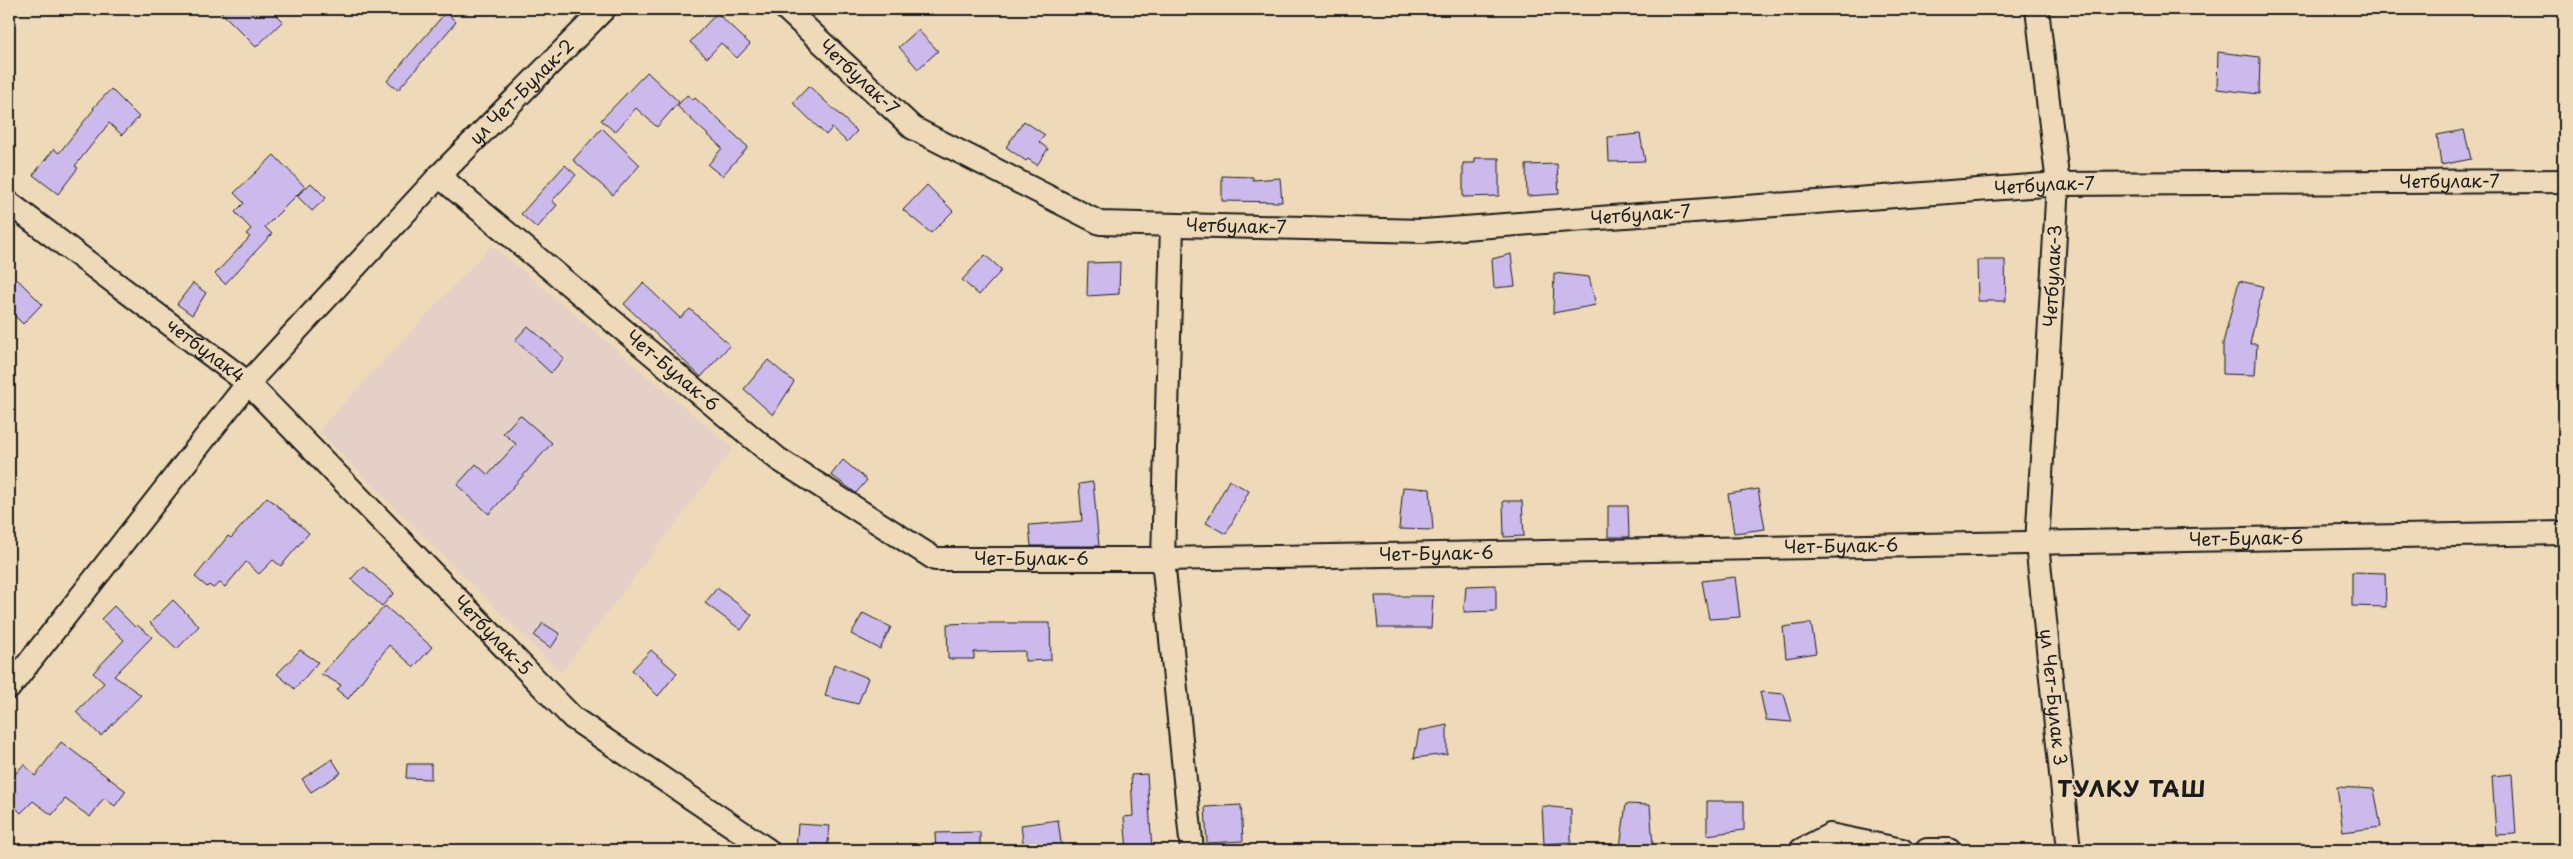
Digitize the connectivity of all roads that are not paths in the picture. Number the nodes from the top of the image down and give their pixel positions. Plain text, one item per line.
1 (604, 9) edge
2 (786, 9) edge
3 (2037, 9) edge
4 (439, 176) junction
5 (2564, 181) edge
6 (2058, 184) junction
7 (9, 204) edge
8 (1172, 225) junction
9 (248, 383) junction
10 (2564, 533) edge
11 (2038, 544) junction
12 (1163, 559) junction
13 (9, 688) edge
14 (768, 850) edge
15 (1192, 850) edge
16 (1801, 850) edge
17 (1902, 850) edge
18 (1927, 850) edge
19 (1949, 850) edge
20 (2069, 850) edge

1 - 4 street, ул Чет-Булак-2
2 - 8 street, Четбулак-7
3 - 6 street, Четбулак-3
4 - 9 street, четбулак4
4 - 12 street, Чет-Булак-6
5 - 6 street, Четбулак-7
6 - 8 street, Четбулак-7
6 - 11 street, Четбулак-3
7 - 9 street, четбулак4
8 - 12 street
9 - 13 street
9 - 14 street, Четбулак-5
10 - 11 street, Чет-Булак-6
11 - 12 street, Чет-Булак-6
11 - 20 street, ул Чет-Булак 3
12 - 15 street
16 - 17 street
18 - 19 street

